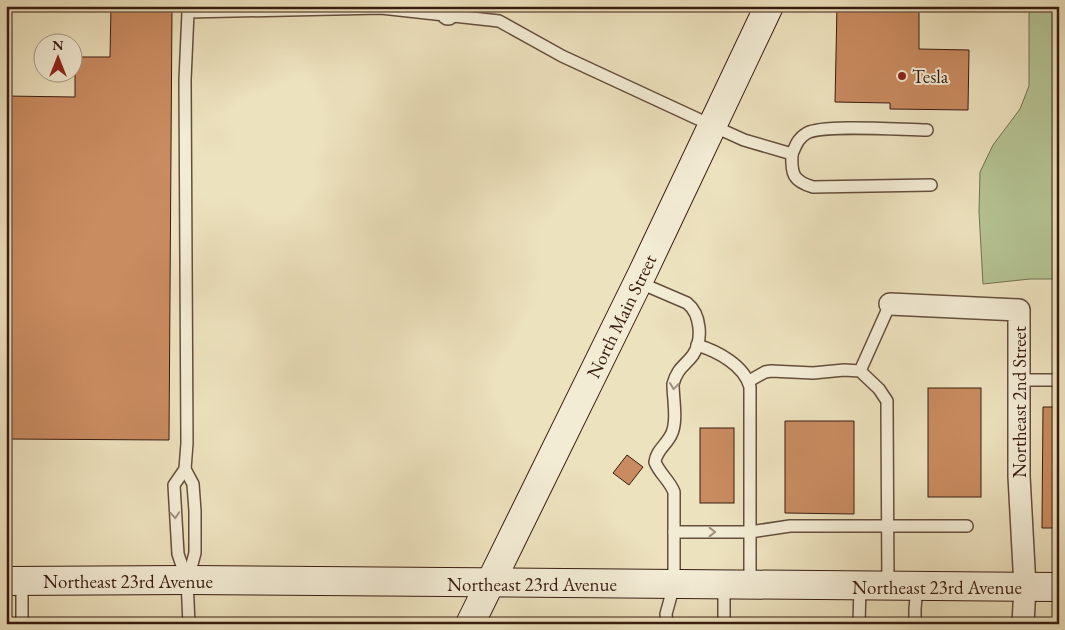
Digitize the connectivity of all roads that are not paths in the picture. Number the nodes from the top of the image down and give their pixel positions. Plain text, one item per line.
1 (769, 6) edge
2 (448, 10) edge
3 (713, 126) junction
4 (927, 130) dead end
5 (792, 154) junction
6 (931, 186) dead end
7 (638, 282) junction
8 (890, 304) joint
9 (697, 345) junction
10 (860, 371) junction
11 (1019, 380) junction
12 (1059, 380) edge
13 (749, 381) junction
14 (184, 469) junction
15 (888, 525) junction
16 (967, 526) dead end
17 (674, 532) junction
18 (750, 532) junction
19 (187, 580) junction
20 (14, 581) edge
21 (488, 583) junction
22 (674, 584) junction
23 (737, 585) junction
24 (860, 586) junction
25 (888, 586) junction
26 (917, 586) junction
27 (1025, 587) junction
28 (1059, 588) edge
29 (22, 624) edge
30 (189, 624) edge
31 (470, 624) edge
32 (666, 624) edge
33 (724, 624) edge
34 (859, 624) edge
35 (915, 624) edge
36 (1023, 624) edge

1 - 3 main road, North Main Street
2 - 3 lane
2 - 14 lane
3 - 5 lane
3 - 7 main road, North Main Street
4 - 5 lane
5 - 6 lane
7 - 9 lane
7 - 21 main road, North Main Street
8 - 10 lane
8 - 11 street, Northeast 2nd Street
9 - 13 lane
9 -> 17 lane
10 - 13 lane
10 - 15 lane
11 - 12 lane
11 - 27 street, Northeast 2nd Street
13 - 18 lane
14 - 19 lane
14 -> 19 lane
15 - 16 lane
15 - 18 lane
15 - 25 lane
17 -> 18 lane
17 - 22 lane
18 - 23 lane
19 - 20 main road, Northeast 23rd Avenue
19 - 21 main road, Northeast 23rd Avenue
19 - 30 lane
20 - 29 lane
21 - 22 main road, Northeast 23rd Avenue
21 - 31 main road, North Main Street
22 - 23 main road, Northeast 23rd Avenue
22 - 32 lane
23 - 24 main road, Northeast 23rd Avenue
23 - 33 lane
24 - 25 main road, Northeast 23rd Avenue
24 - 34 lane
25 - 26 main road, Northeast 23rd Avenue
26 - 27 main road, Northeast 23rd Avenue
26 - 35 lane
27 - 28 main road, Northeast 23rd Avenue
27 - 36 street, Northeast 2nd Street

